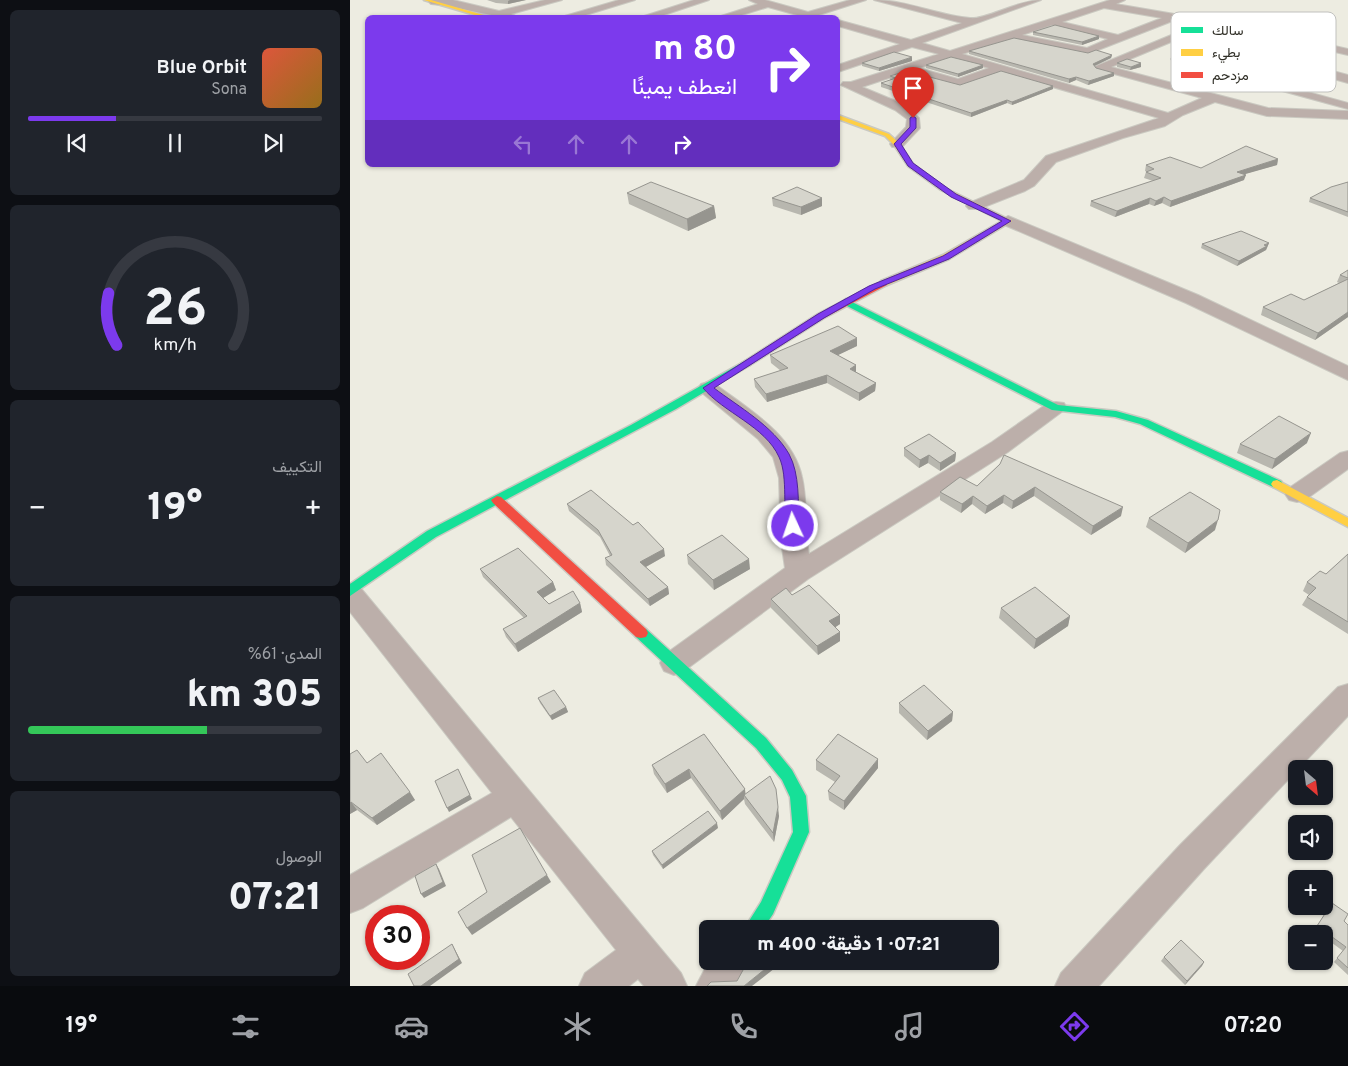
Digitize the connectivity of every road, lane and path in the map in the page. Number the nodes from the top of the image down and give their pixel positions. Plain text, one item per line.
1 (557, 0) edge
2 (630, 0) edge
3 (700, 0) edge
4 (754, 0) edge
5 (861, 0) edge
6 (879, 0) edge
7 (1036, 0) edge
8 (1078, 0) edge
9 (1120, 0) edge
10 (429, 1) edge
11 (453, 1) edge
12 (938, 2) dead end
13 (768, 4) junction
14 (1106, 6) junction
15 (915, 8) junction
16 (897, 14) dead end
17 (492, 15) edge
18 (493, 15) edge
19 (500, 15) edge
20 (574, 15) edge
21 (652, 15) edge
22 (730, 15) edge
23 (801, 15) edge
24 (813, 15) edge
25 (1171, 17) edge
26 (1171, 18) edge
27 (970, 21) junction
28 (870, 22) dead end
29 (1055, 23) junction
30 (840, 25) edge
31 (853, 28) junction
32 (1147, 28) junction
33 (840, 31) edge
34 (1171, 33) edge
35 (1016, 34) junction
36 (1120, 38) junction
37 (1171, 39) edge
38 (909, 43) junction
39 (952, 54) junction
40 (1348, 61) edge
41 (1336, 65) edge
42 (840, 67) edge
43 (909, 68) junction
44 (1001, 68) junction
45 (840, 83) edge
46 (1160, 84) junction
47 (852, 86) junction
48 (1171, 87) edge
49 (1191, 92) edge
50 (1260, 92) edge
51 (1295, 92) edge
52 (1214, 98) junction
53 (1114, 100) junction
54 (1231, 102) junction
55 (1347, 109) edge
56 (840, 118) edge
57 (1170, 118) junction
58 (897, 144) junction
59 (974, 206) junction
60 (1008, 221) junction
61 (846, 302) junction
62 (1348, 374) edge
63 (708, 388) junction
64 (1056, 408) junction
65 (1348, 458) edge
66 (1297, 494) junction
67 (497, 500) junction
68 (1348, 523) edge
69 (799, 572) junction
70 (350, 592) edge
71 (674, 664) junction
72 (1348, 696) edge
73 (514, 797) junction
74 (350, 895) edge
75 (759, 920) edge
76 (641, 954) junction
77 (725, 970) edge
78 (598, 986) edge
79 (668, 986) edge
80 (714, 986) edge
81 (1074, 986) edge

1 - 19 street
2 - 20 street
3 - 21 street
4 - 13 street
5 - 24 street
6 - 15 street
7 - 27 street
8 - 14 street
9 - 14 street
10 - 11 street
10 - 17 street
11 - 18 street
12 - 15 street
13 - 22 street
13 - 23 street
14 - 25 street
14 - 29 street
15 - 16 street
15 - 27 street
26 - 32 street
27 - 35 street
27 - 38 street
28 - 31 street
29 - 35 street
29 - 36 street
30 - 31 street
31 - 33 street
31 - 38 street
32 - 34 street
32 - 36 street
35 - 36 street
35 - 39 street
37 - 46 street
38 - 39 street
38 - 42 street
39 - 43 street
39 - 44 street
40 - 41 street
43 - 44 street
43 - 47 street
44 - 53 street
45 - 47 street
46 - 48 street
46 - 53 street
47 - 58 street
49 - 52 street
50 - 54 street
51 - 55 street
52 - 54 street
52 - 57 street
53 - 57 street
54 - 55 street
56 - 58 street
57 - 59 street
58 - 59 street
59 - 60 street
60 - 61 street
60 - 62 street
61 - 63 street
61 - 64 street
63 - 67 street
63 - 69 street
64 - 66 street
64 - 69 street
65 - 66 street
66 - 68 street
67 - 70 street
67 - 71 street
69 - 71 street
70 - 73 street
71 - 75 street
72 - 81 street
73 - 74 street
73 - 76 street
76 - 78 street
76 - 79 street
77 - 80 street

